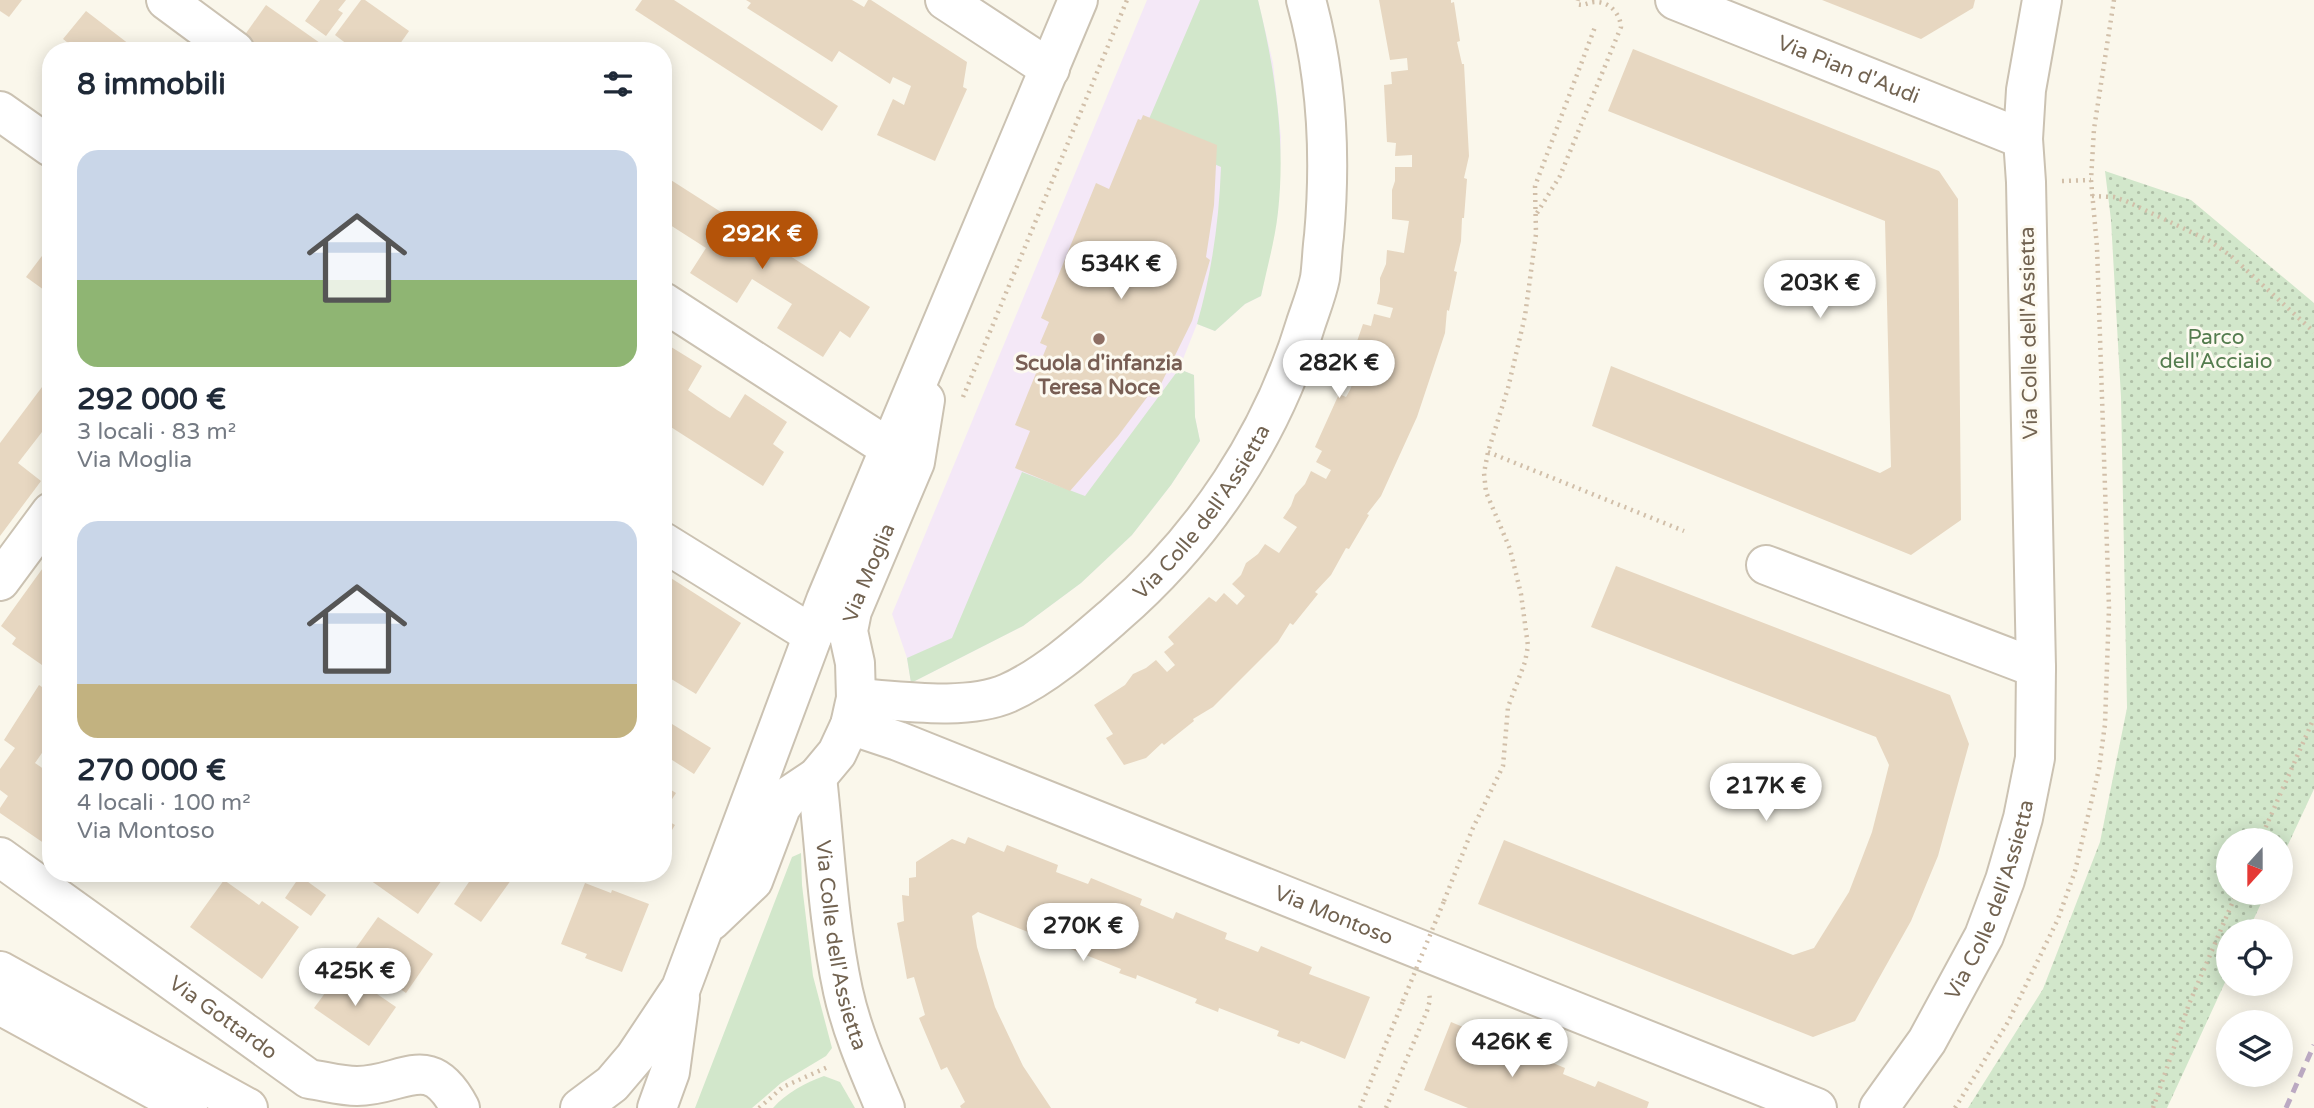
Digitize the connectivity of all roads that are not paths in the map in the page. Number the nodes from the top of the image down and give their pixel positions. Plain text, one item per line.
1 (166, 0) edge
2 (945, 0) edge
3 (1306, 0) edge
4 (1675, 0) edge
5 (2042, 0) edge
6 (1079, 5) edge
7 (223, 42) edge
8 (1050, 69) junction
9 (0, 111) edge
10 (2023, 139) junction
11 (42, 140) edge
12 (672, 308) edge
13 (936, 339) junction
14 (889, 448) junction
15 (42, 524) edge
16 (672, 548) edge
17 (1766, 565) dead end
18 (0, 581) edge
19 (813, 635) junction
20 (2036, 668) junction
21 (853, 712) junction
22 (817, 777) junction
23 (0, 857) edge
24 (42, 876) edge
25 (55, 882) edge
26 (704, 927) junction
27 (0, 971) edge
28 (681, 988) junction
29 (0, 1005) edge
30 (188, 1108) edge
31 (248, 1108) edge
32 (460, 1108) edge
33 (580, 1108) edge
34 (657, 1108) edge
35 (885, 1108) edge
36 (1817, 1108) edge
37 (1879, 1108) edge

1 - 7 street
2 - 8 street
3 - 21 street, Via Colle dell'Assietta
4 - 10 street, Via Pian d'Audi
5 - 10 street, Via Colle dell'Assietta
6 - 8 street, Via Moglia
8 - 13 street, Via Moglia
9 - 11 street
10 - 20 street, Via Colle dell'Assietta
12 - 14 street
13 - 14 street, Via Moglia
13 - 21 street, Via Moglia
14 - 19 street, Via Moglia
15 - 18 street
16 - 19 street
17 - 20 street
19 - 26 street, Via Moglia
20 - 37 street, Via Colle dell'Assietta
21 - 22 street, Via Moglia
21 - 36 street, Via Montoso
22 - 26 street, Via Moglia
22 - 35 street, Via Colle dell'Assietta
23 - 24 street, Via Gottardo
25 - 32 street, Via Gottardo
26 - 28 street, Via Moglia
27 - 31 street
28 - 33 street, Via Moglia
28 - 34 street, Via Moglia
29 - 30 street

